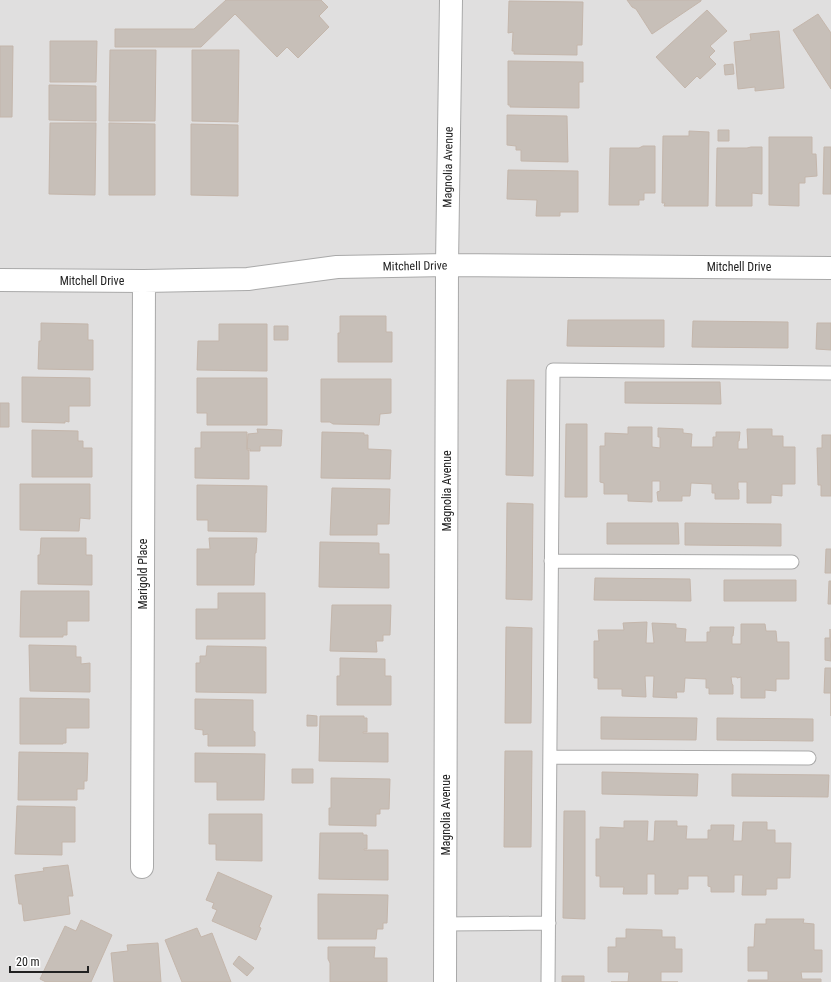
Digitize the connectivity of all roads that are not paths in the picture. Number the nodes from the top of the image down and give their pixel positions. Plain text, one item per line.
1 (450, 0) edge
2 (447, 265) junction
3 (831, 268) edge
4 (0, 280) edge
5 (144, 281) junction
6 (831, 373) edge
7 (551, 561) junction
8 (792, 562) dead end
9 (550, 757) junction
10 (808, 758) dead end
11 (142, 867) dead end
12 (549, 923) junction
13 (445, 924) junction
14 (445, 982) edge
15 (548, 982) edge

1 - 2 street, Magnolia Avenue
2 - 3 street, Mitchell Drive
2 - 5 street, Mitchell Drive
2 - 13 street, Magnolia Avenue
4 - 5 street, Mitchell Drive
5 - 11 street, Marigold Place
6 - 7 lane
7 - 8 lane
7 - 9 lane
9 - 10 lane
9 - 12 lane
12 - 13 lane
12 - 15 lane
13 - 14 street, Magnolia Avenue

